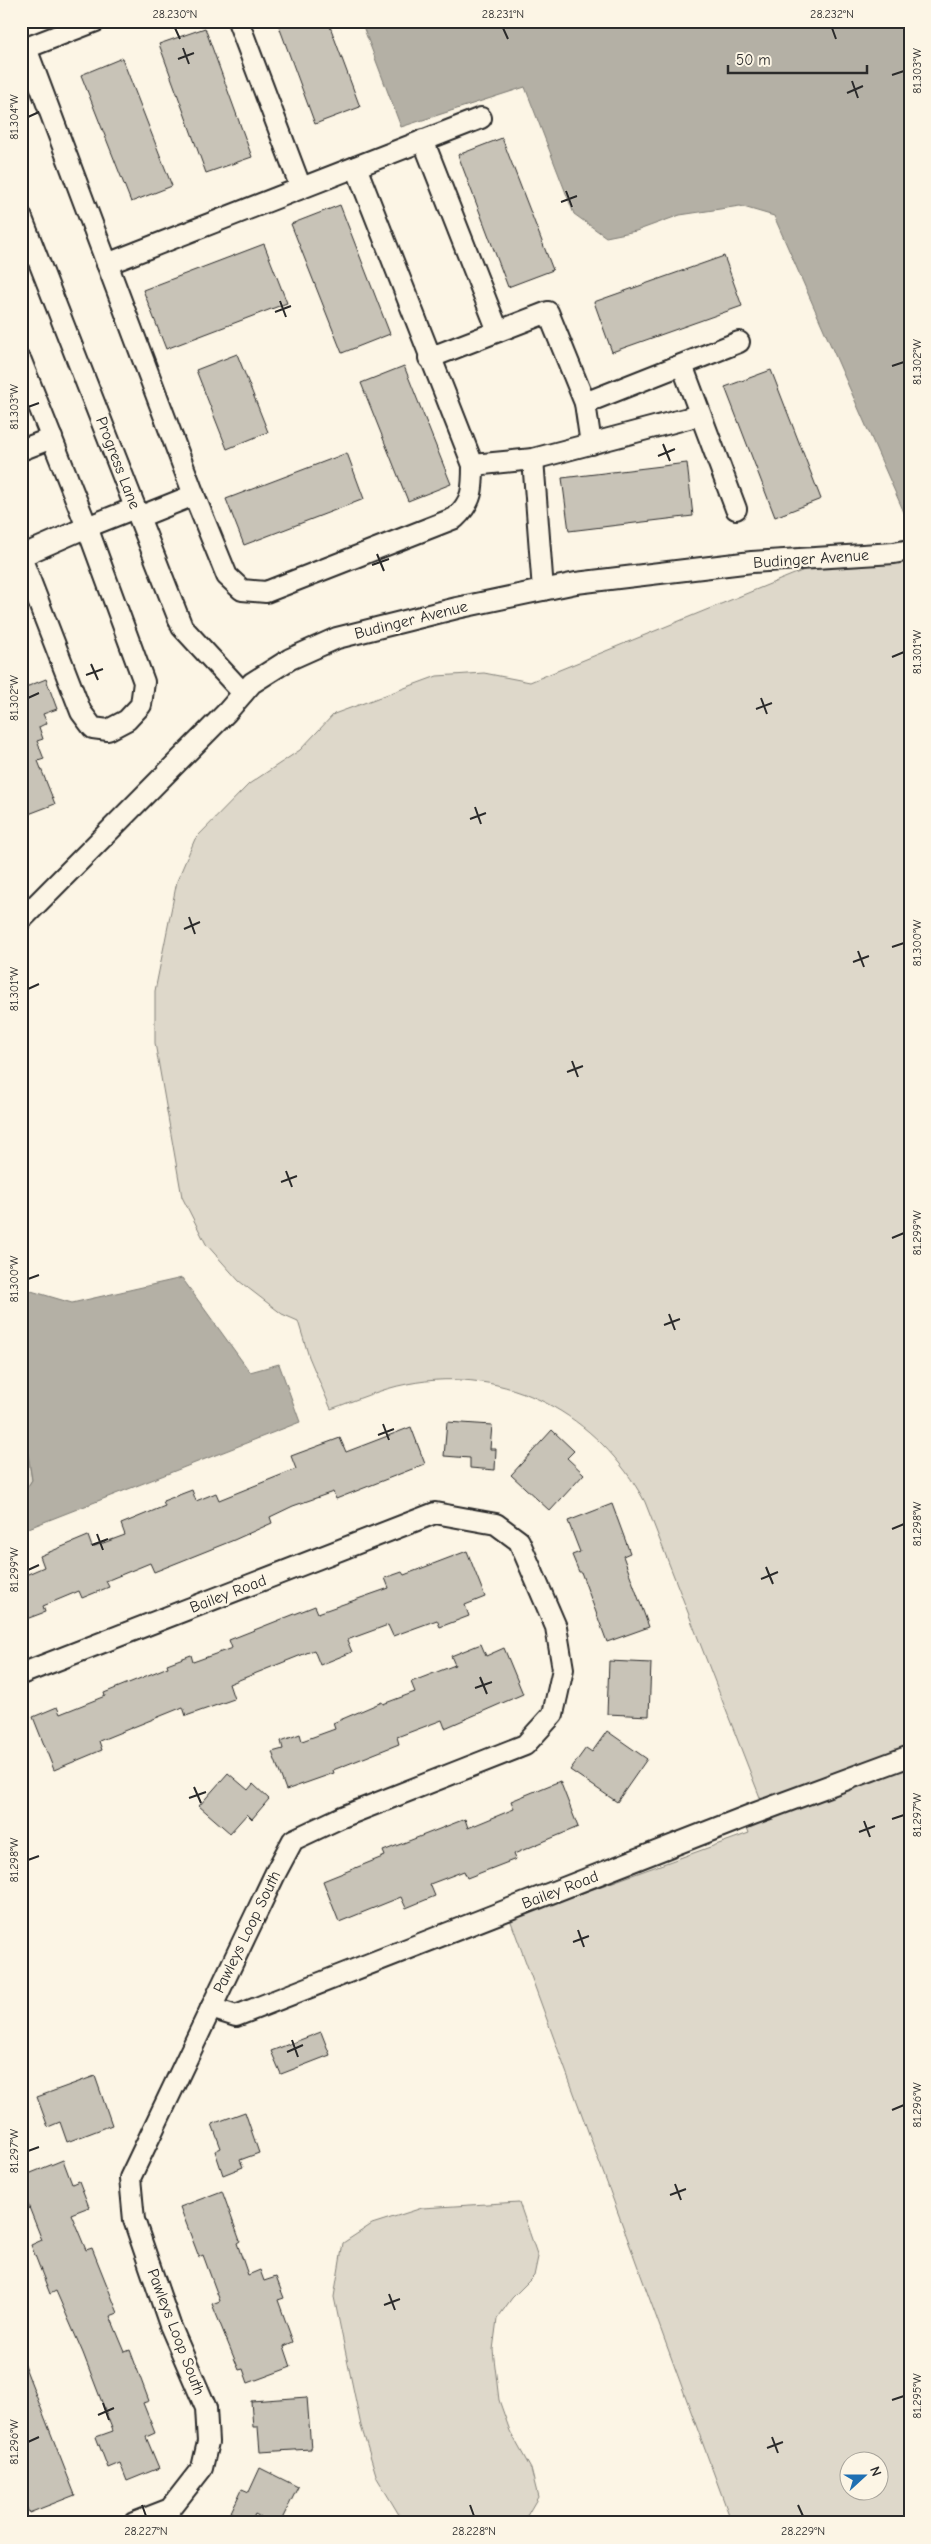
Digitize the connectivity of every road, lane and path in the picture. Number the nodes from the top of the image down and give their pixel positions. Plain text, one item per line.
1 (96, 21) edge
2 (238, 21) edge
3 (481, 118) dead end
4 (423, 140) junction
5 (356, 167) junction
6 (301, 188) junction
7 (21, 216) edge
8 (30, 262) edge
9 (107, 264) junction
10 (498, 331) junction
11 (739, 342) dead end
12 (429, 358) junction
13 (21, 361) edge
14 (682, 365) junction
15 (585, 403) junction
16 (700, 416) junction
17 (52, 438) junction
18 (591, 444) junction
19 (21, 450) edge
20 (534, 459) junction
21 (473, 465) junction
22 (194, 495) junction
23 (736, 509) dead end
24 (137, 512) junction
25 (87, 527) junction
26 (910, 550) edge
27 (21, 556) edge
28 (543, 590) junction
29 (243, 693) junction
30 (21, 920) edge
31 (435, 1513) joint
32 (21, 1674) edge
33 (910, 1756) edge
34 (211, 2008) junction
35 (134, 2523) edge

1 - 9 street
2 - 6 street
3 - 4 street
4 - 5 street
4 - 10 street
5 - 6 street
5 - 12 street
6 - 9 street
7 - 8 street, Progress Lane
8 - 24 street, Progress Lane
9 - 22 street
10 - 12 street
10 - 15 street
11 - 14 street
12 - 21 street
13 - 17 street
14 - 15 street
14 - 16 street
15 - 18 street
16 - 18 street
16 - 23 street
17 - 19 street
17 - 25 street
18 - 20 street
20 - 21 street
20 - 28 street
21 - 22 street
22 - 24 street
24 - 25 street
24 - 29 street, Progress Lane
25 - 27 street
25 - 27 street
26 - 28 street, Budinger Avenue
28 - 29 street, Budinger Avenue
29 - 30 street, Budinger Avenue
31 - 32 street, Bailey Road
31 - 34 street, Pawleys Loop South
33 - 34 street, Bailey Road
34 - 35 street, Pawleys Loop South

